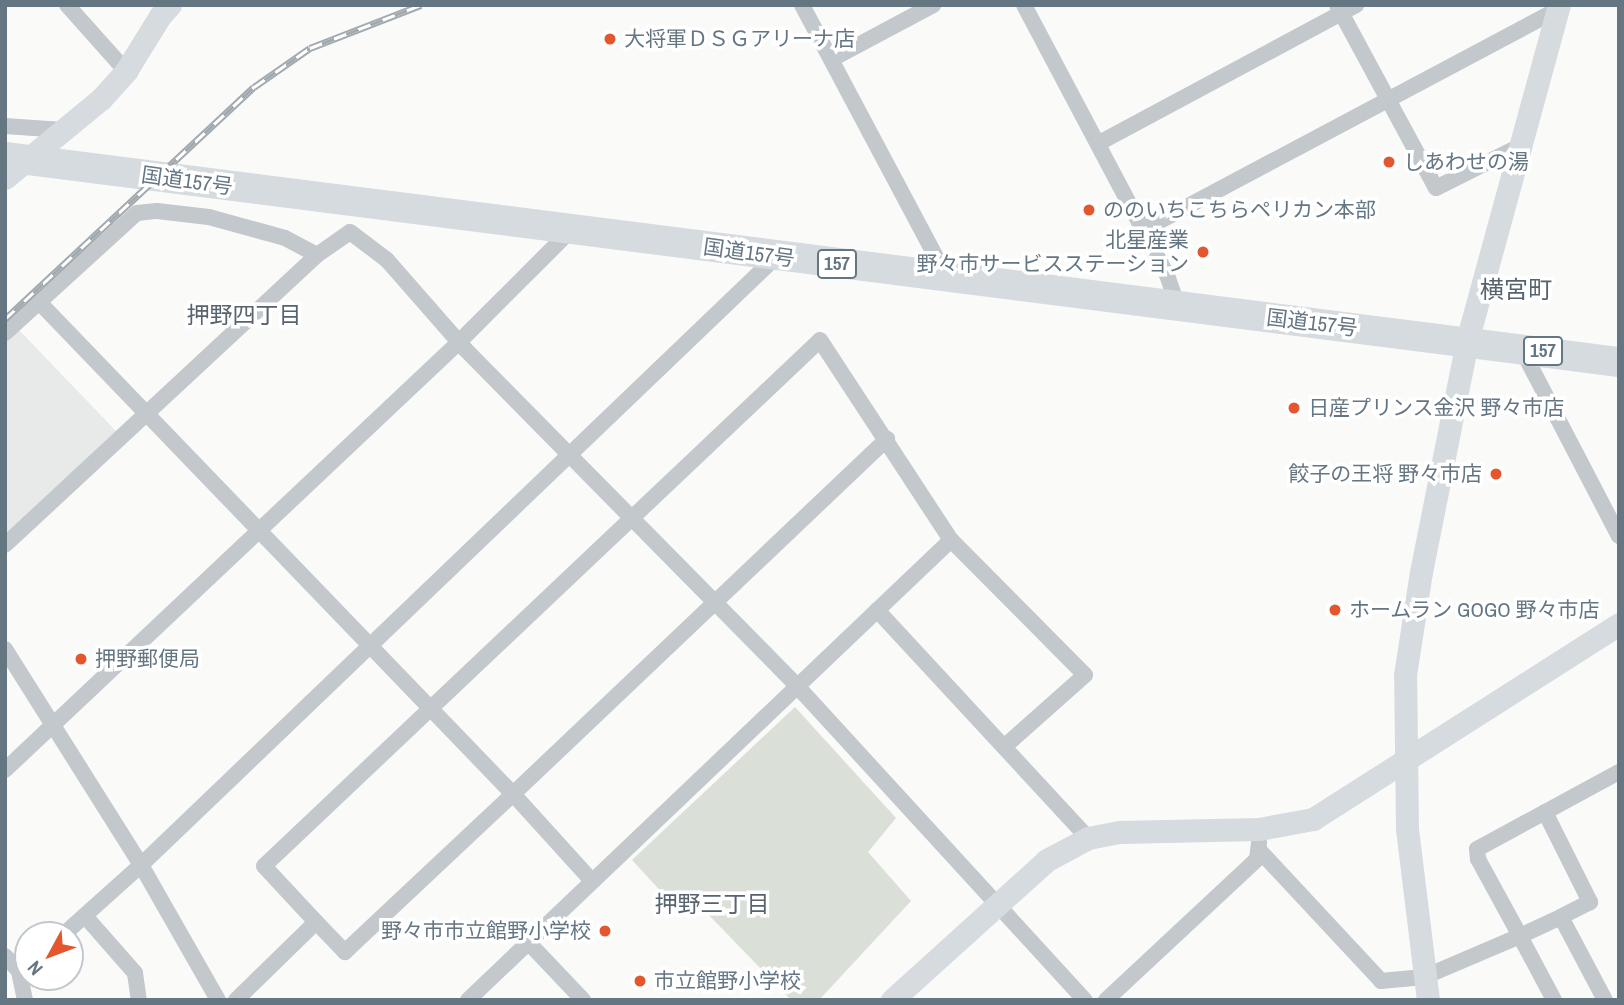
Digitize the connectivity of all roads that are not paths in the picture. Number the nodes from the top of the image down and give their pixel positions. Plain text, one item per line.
1 (67, 5) edge
2 (802, 5) edge
3 (933, 5) edge
4 (1024, 5) edge
5 (1356, 5) edge
6 (1558, 7) edge
7 (160, 9) edge
8 (1339, 9) edge
9 (832, 60) junction
10 (125, 71) junction
11 (1388, 100) junction
12 (5, 126) edge
13 (63, 131) junction
14 (1099, 143) junction
15 (1518, 147) junction
16 (5, 157) edge
17 (5, 178) edge
18 (1143, 230) junction
19 (570, 231) junction
20 (317, 255) junction
21 (776, 257) junction
22 (946, 276) junction
23 (38, 302) junction
24 (1178, 307) junction
25 (5, 333) edge
26 (1467, 341) junction
27 (459, 342) junction
28 (1521, 348) junction
29 (1619, 362) edge
30 (146, 413) junction
31 (887, 439) junction
32 (568, 456) junction
33 (631, 520) junction
34 (258, 531) junction
35 (1619, 536) edge
36 (951, 540) junction
37 (5, 545) edge
38 (714, 604) junction
39 (877, 610) junction
40 (1619, 624) edge
41 (370, 646) junction
42 (5, 649) edge
43 (797, 686) junction
44 (431, 709) junction
45 (53, 725) junction
46 (1005, 746) junction
47 (1404, 761) junction
48 (5, 770) edge
49 (1619, 772) edge
50 (513, 794) junction
51 (1545, 812) junction
52 (1088, 838) junction
53 (1259, 839) junction
54 (141, 865) junction
55 (592, 881) junction
56 (996, 903) junction
57 (85, 916) junction
58 (1561, 917) junction
59 (79, 921) edge
60 (316, 922) junction
61 (1520, 936) junction
62 (528, 942) junction
63 (1424, 977) junction
64 (1619, 996) edge
65 (139, 1000) edge
66 (218, 1000) edge
67 (236, 1000) edge
68 (468, 1000) edge
69 (583, 1000) edge
70 (892, 1000) edge
71 (1085, 1000) edge
72 (1106, 1000) edge
73 (1428, 1000) edge
74 (1554, 1000) edge
75 (1605, 1000) edge
76 (1611, 1000) edge

1 - 10 street
2 - 9 street
3 - 9 street
4 - 14 street
5 - 8 street
6 - 11 street
6 - 15 street
7 - 10 street
8 - 11 street
8 - 14 street
9 - 22 street
10 - 13 street
11 - 15 street
11 - 18 street
12 - 13 street
13 - 17 street
14 - 18 street
15 - 26 street
16 - 19 highway, 国道157号 / 157
18 - 24 street
19 - 21 highway, 国道157号 / 157
19 - 27 street
20 - 23 street
20 - 27 street
20 - 30 street
21 - 22 highway, 国道157号 / 157
21 - 32 street
22 - 24 highway, 国道157号 / 157
23 - 25 street
23 - 30 street
24 - 26 highway, 国道157号 / 157
26 - 28 highway, 国道157号 / 157
26 - 47 street
27 - 32 street
27 - 34 street
28 - 29 highway, 国道157号 / 157
28 - 35 street
30 - 34 street
30 - 37 street
31 - 33 street
31 - 36 street
31 - 38 street
32 - 33 street
32 - 41 street
33 - 38 street
33 - 44 street
34 - 41 street
34 - 45 street
36 - 39 street
36 - 46 street
38 - 43 street
38 - 50 street
39 - 43 street
39 - 46 street
40 - 47 street
41 - 44 street
41 - 54 street
42 - 45 street
43 - 55 street
43 - 56 street
44 - 50 street
44 - 60 street
45 - 48 street
45 - 54 street
46 - 52 street
47 - 53 street
47 - 63 street
49 - 51 street
50 - 55 street
50 - 60 street
51 - 58 street
51 - 61 street
52 - 53 street
52 - 56 street
53 - 63 street
53 - 72 street
54 - 57 street
54 - 66 street
55 - 62 street
56 - 70 street
56 - 71 street
57 - 59 street
57 - 65 street
58 - 61 street
58 - 75 street
60 - 67 street
61 - 63 street
61 - 74 street
62 - 68 street
62 - 69 street
63 - 73 street
64 - 76 street

